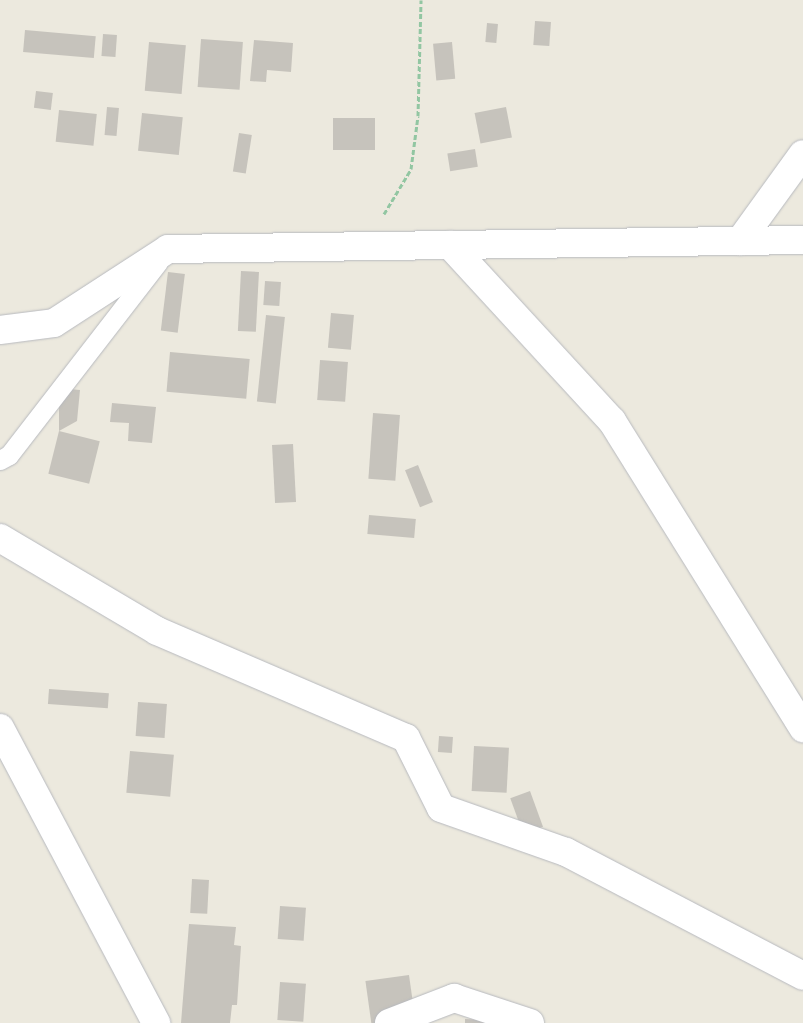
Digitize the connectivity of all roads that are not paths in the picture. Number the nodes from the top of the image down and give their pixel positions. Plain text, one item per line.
1 (803, 154) edge
2 (803, 240) edge
3 (740, 241) junction
4 (450, 245) junction
5 (168, 249) junction
6 (0, 330) edge
7 (0, 460) edge
8 (0, 538) edge
9 (800, 719) edge
10 (0, 728) edge
11 (803, 976) edge
12 (156, 1023) edge
13 (388, 1023) edge
14 (530, 1023) edge

1 - 3 street
2 - 3 street
3 - 4 street
4 - 5 street
4 - 9 street
5 - 6 street
5 - 7 lane
8 - 11 street
10 - 12 street
13 - 14 street

